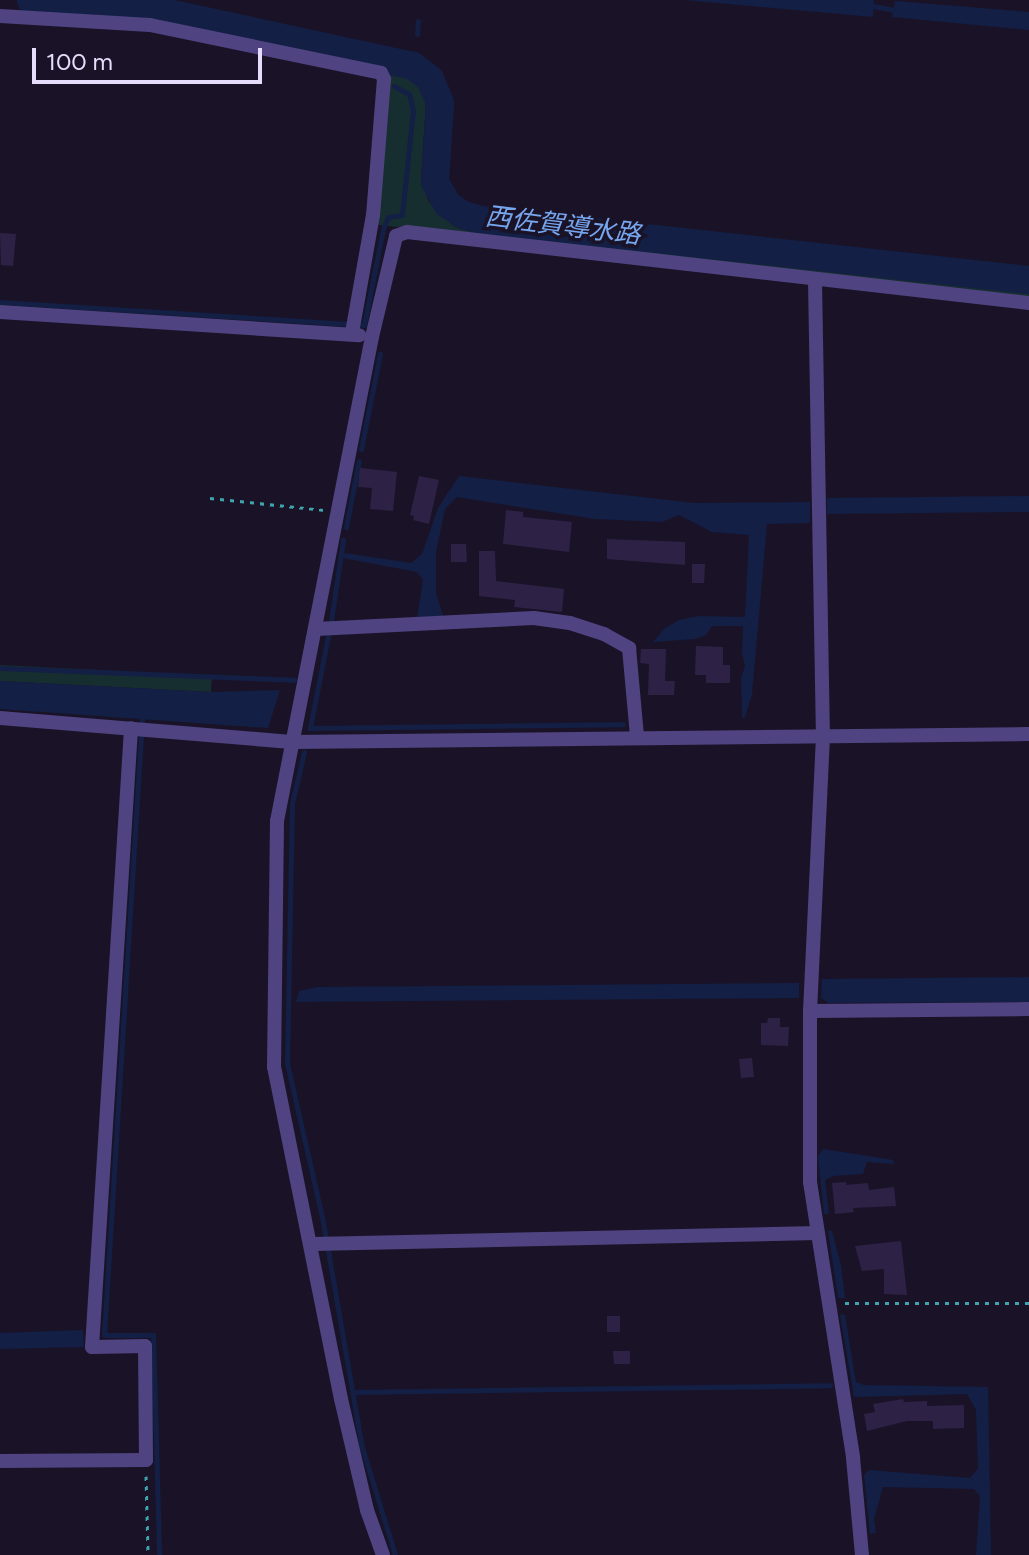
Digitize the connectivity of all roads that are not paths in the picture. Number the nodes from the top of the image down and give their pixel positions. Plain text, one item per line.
1 (0, 16) edge
2 (815, 281) junction
3 (1029, 303) edge
4 (0, 312) edge
5 (352, 333) junction
6 (372, 337) junction
7 (316, 629) junction
8 (0, 718) edge
9 (131, 728) junction
10 (1029, 734) edge
11 (637, 736) junction
12 (823, 736) junction
13 (291, 742) junction
14 (1029, 1009) edge
15 (810, 1011) junction
16 (817, 1233) junction
17 (313, 1244) junction
18 (0, 1461) edge
19 (383, 1555) edge
20 (862, 1555) edge

1 - 5 street
2 - 3 street
2 - 6 street
2 - 12 street
4 - 5 street
5 - 6 street
6 - 7 street
7 - 11 street
7 - 13 street
8 - 9 street
9 - 13 street
9 - 18 street
10 - 12 street
11 - 12 street
11 - 13 street
12 - 15 street
13 - 17 street
14 - 15 street
15 - 16 street
16 - 17 street
16 - 20 street
17 - 19 street

